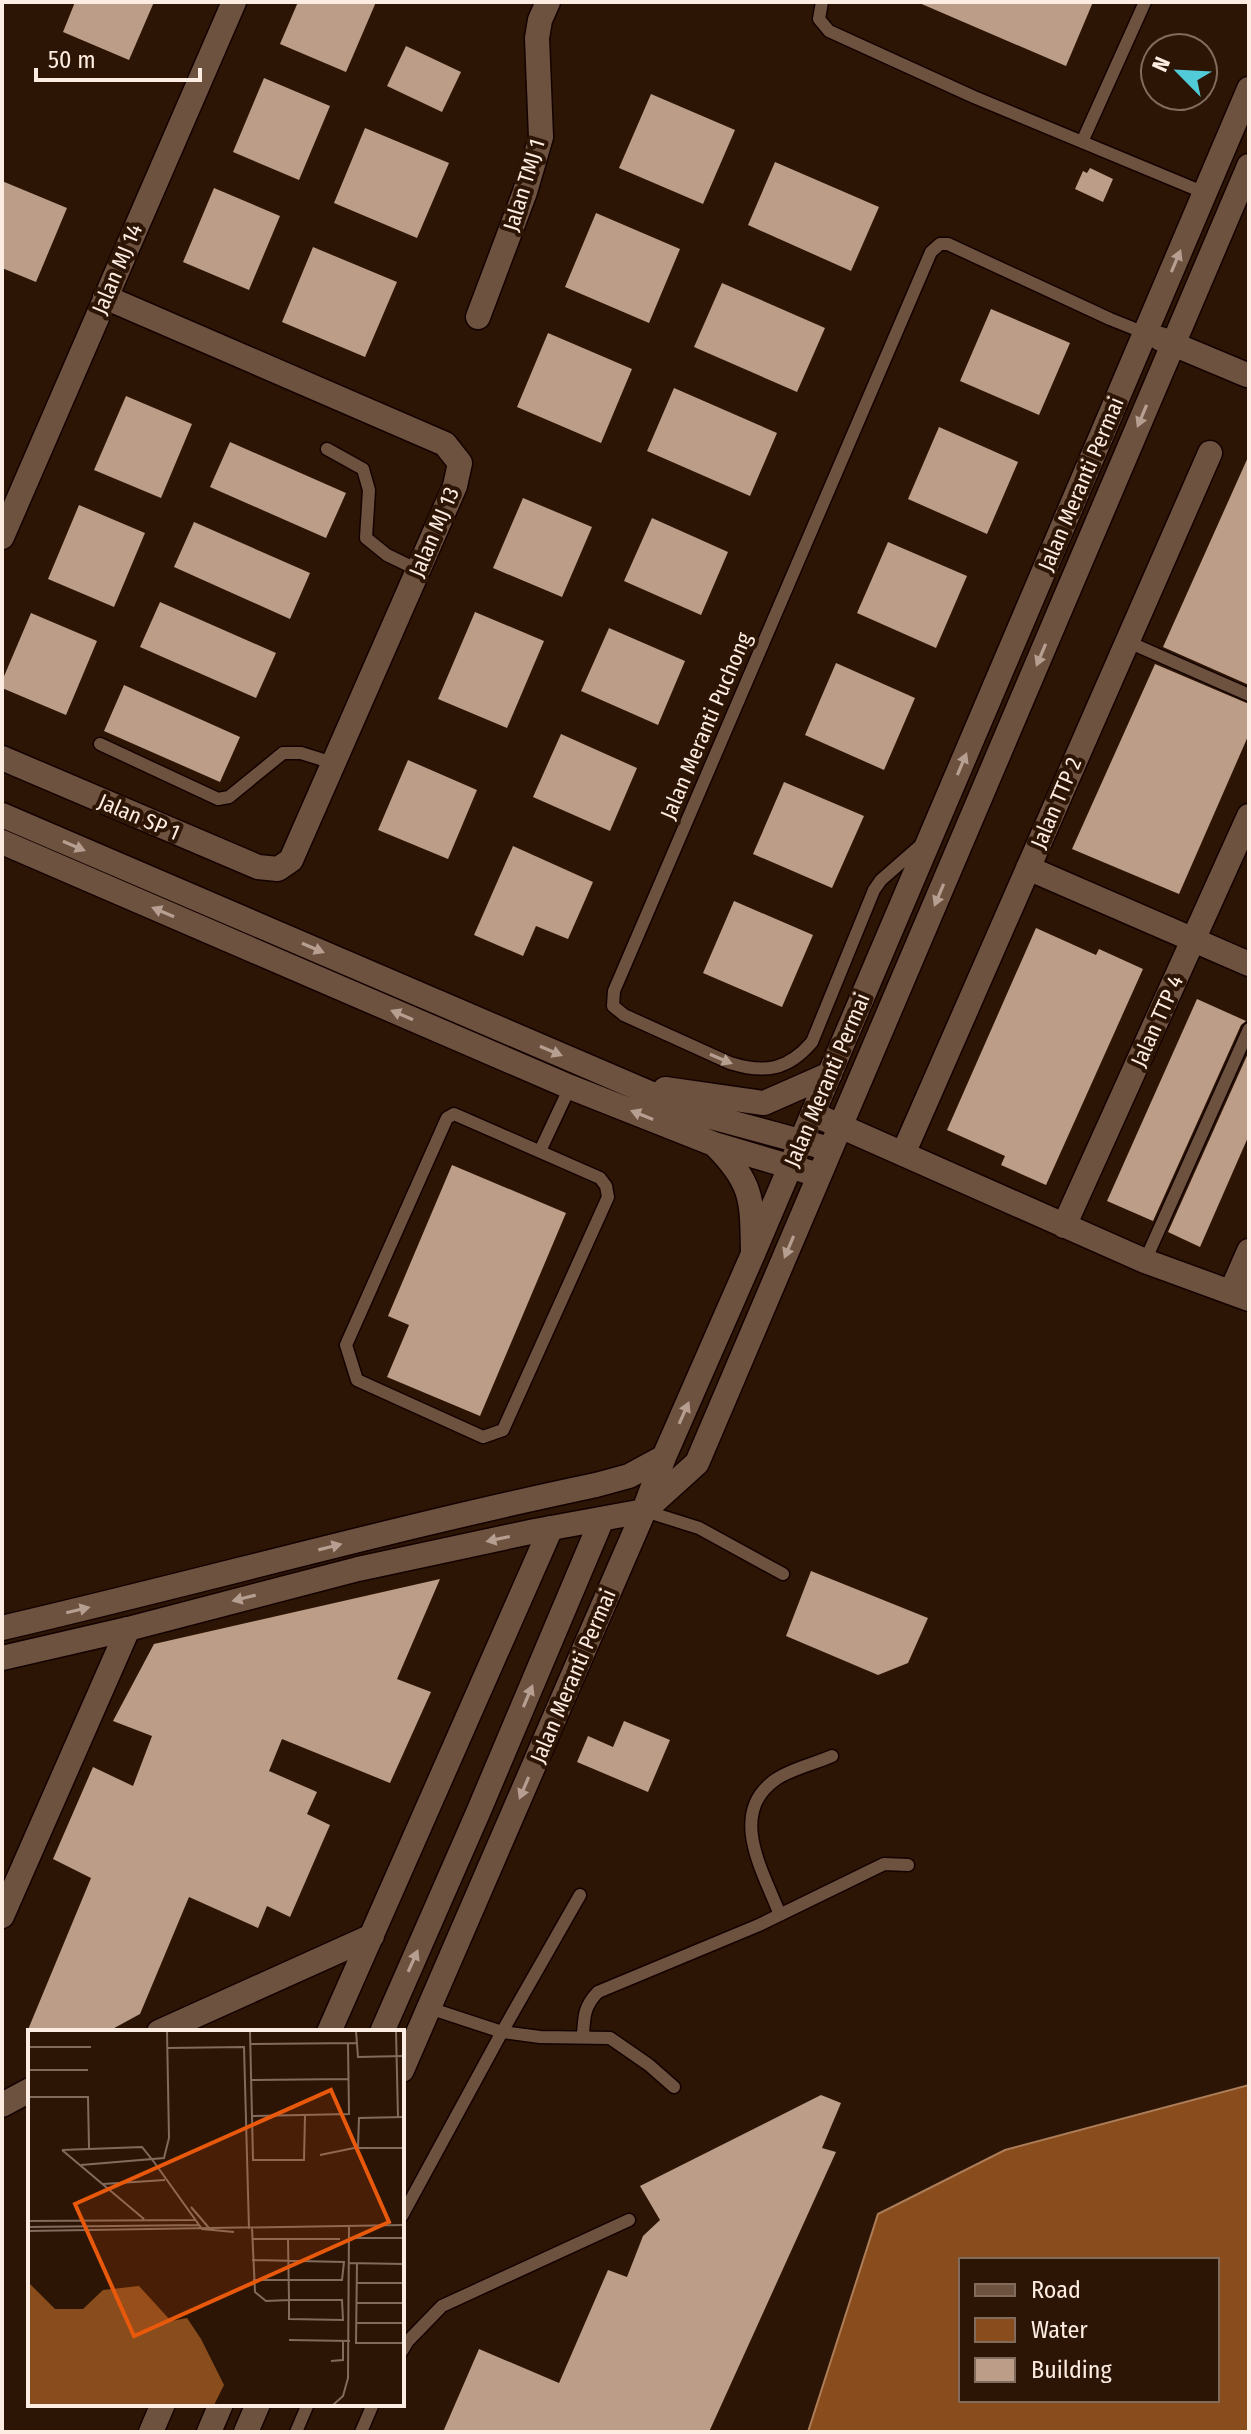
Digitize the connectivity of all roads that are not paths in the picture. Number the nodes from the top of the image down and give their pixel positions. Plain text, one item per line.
1 (234, 2) edge
2 (548, 2) edge
3 (822, 2) edge
4 (1145, 2) edge
5 (1249, 89) edge
6 (1082, 142) junction
7 (1249, 166) edge
8 (1205, 193) junction
9 (105, 297) junction
10 (478, 317) dead end
11 (1145, 333) junction
12 (1173, 344) junction
13 (1247, 371) edge
14 (327, 449) dead end
15 (1210, 453) dead end
16 (2, 537) edge
17 (418, 570) junction
18 (1126, 641) junction
19 (1249, 695) edge
20 (100, 744) dead end
21 (2, 758) edge
22 (333, 763) junction
23 (2, 815) edge
24 (1249, 816) edge
25 (931, 836) junction
26 (2, 842) edge
27 (1028, 868) junction
28 (278, 869) joint
29 (1193, 940) junction
30 (1249, 964) edge
31 (1249, 1029) edge
32 (830, 1074) junction
33 (627, 1083) junction
34 (570, 1087) junction
35 (813, 1114) junction
36 (840, 1126) junction
37 (801, 1142) junction
38 (714, 1144) junction
39 (830, 1149) junction
40 (540, 1151) junction
41 (903, 1154) junction
42 (790, 1166) junction
43 (819, 1175) junction
44 (1064, 1226) junction
45 (1249, 1251) edge
46 (753, 1254) junction
47 (1145, 1261) junction
48 (1240, 1296) edge
49 (664, 1457) junction
50 (644, 1511) junction
51 (602, 1519) junction
52 (551, 1528) junction
53 (783, 1574) dead end
54 (2, 1628) edge
55 (128, 1629) junction
56 (2, 1658) edge
57 (832, 1756) dead end
58 (908, 1865) dead end
59 (580, 1895) dead end
60 (780, 1915) junction
61 (2, 1916) edge
62 (372, 1936) junction
63 (429, 2008) junction
64 (163, 2030) edge
65 (330, 2030) edge
66 (383, 2030) edge
67 (502, 2032) junction
68 (583, 2036) junction
69 (404, 2065) edge
70 (674, 2087) dead end
71 (28, 2091) edge
72 (2, 2105) edge
73 (404, 2212) edge
74 (629, 2220) dead end
75 (404, 2348) edge
76 (162, 2406) edge
77 (220, 2406) edge
78 (257, 2406) edge
79 (307, 2406) edge
80 (372, 2406) edge
81 (151, 2432) edge
82 (209, 2432) edge
83 (246, 2432) edge
84 (296, 2432) edge
85 (361, 2432) edge

1 - 9 street, Jalan MJ 14
2 - 10 street, Jalan TMJ 1
3 - 6 lane
4 - 6 lane
5 - 8 street, Jalan Meranti Permai
6 - 8 lane
7 - 12 street
11 -> 8 street, Jalan Meranti Permai
9 - 16 street, Jalan MJ 14
9 - 17 street, Jalan MJ 13
11 - 12 street
25 -> 11 street, Jalan Meranti Permai
11 -> 25 lane, Jalan Meranti Puchong
12 - 13 street
12 -> 36 street
14 - 17 lane
15 - 18 street, Jalan TTP 2
17 - 22 street, Jalan MJ 13
18 - 19 lane
18 - 27 street, Jalan TTP 2
20 - 22 lane
21 - 28 street, Jalan SP 1
22 - 28 street, Jalan MJ 13
23 -> 33 street
24 - 29 street, Jalan TTP 4
25 - 32 street, Jalan Meranti Permai
34 -> 26 street
27 - 29 street
27 - 41 street, Jalan TTP 2
29 - 30 street
29 - 44 street, Jalan TTP 4
31 - 47 lane
32 - 33 street
32 - 35 street, Jalan Meranti Permai
33 - 37 street
38 -> 34 street
34 - 40 lane
35 - 36 street
35 - 37 street, Jalan Meranti Permai
36 - 39 street
36 - 41 street
37 - 39 street
37 - 42 street, Jalan Meranti Permai
38 - 42 street
38 - 46 street
39 - 43 street
40 - 40 lane
41 - 44 street
42 - 43 street
42 - 46 street, Jalan Meranti Permai
43 -> 50 street
44 - 47 street
45 - 48 street
49 -> 46 street, Jalan Meranti Permai
47 - 48 street
49 - 50 street, Jalan Meranti Permai
54 -> 49 street
50 - 51 street
50 - 53 lane
50 -> 63 street, Jalan Meranti Permai
51 - 52 street
66 -> 51 street, Jalan Meranti Permai
52 -> 55 street
52 - 62 street
55 - 56 street
55 - 61 street
57 - 60 lane
58 - 60 lane
59 - 67 lane
60 - 68 lane
62 - 64 street
62 - 65 street
63 - 67 lane
63 - 69 street, Jalan Meranti Permai
67 - 68 lane
67 - 73 lane
68 - 70 lane
71 - 72 street
74 - 75 lane
76 - 81 street
77 - 82 street
78 - 83 street
79 - 84 lane
80 - 85 lane

